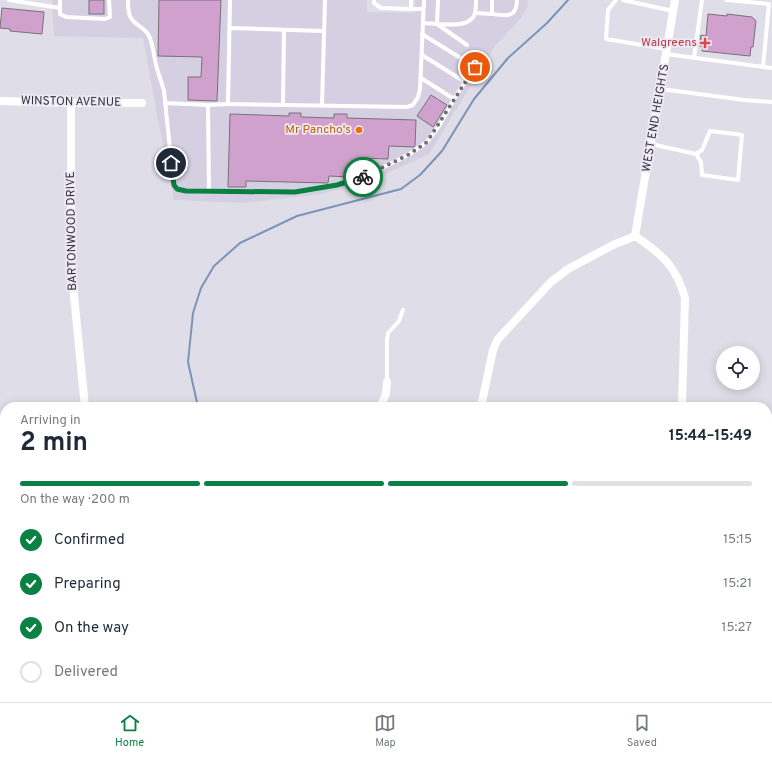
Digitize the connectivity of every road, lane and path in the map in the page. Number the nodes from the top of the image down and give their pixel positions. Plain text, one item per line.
1 (9, 0) edge
2 (60, 0) edge
3 (109, 0) edge
4 (128, 0) edge
5 (230, 0) edge
6 (325, 0) edge
7 (374, 0) edge
8 (411, 0) edge
9 (424, 0) edge
10 (438, 0) edge
11 (476, 0) edge
12 (492, 0) edge
13 (517, 0) edge
14 (616, 0) edge
15 (623, 0) edge
16 (675, 0) edge
17 (702, 0) edge
18 (726, 0) edge
19 (60, 8) junction
20 (411, 9) junction
21 (423, 9) junction
22 (673, 12) junction
23 (475, 13) junction
24 (492, 14) junction
25 (423, 23) junction
26 (438, 24) junction
27 (230, 28) junction
28 (284, 30) junction
29 (324, 31) junction
30 (422, 34) junction
31 (467, 45) dead end
32 (667, 52) junction
33 (422, 55) junction
34 (694, 58) junction
35 (763, 67) junction
36 (772, 68) edge
37 (421, 78) junction
38 (465, 82) junction
39 (661, 88) junction
40 (454, 99) junction
41 (0, 101) edge
42 (772, 102) edge
43 (71, 103) junction
44 (142, 103) dead end
45 (165, 103) junction
46 (228, 104) junction
47 (283, 104) junction
48 (208, 105) junction
49 (322, 105) junction
50 (651, 144) junction
51 (696, 154) junction
52 (209, 192) junction
53 (635, 236) junction
54 (403, 310) dead end
55 (388, 382) joint
56 (85, 402) edge
57 (382, 402) edge
58 (482, 402) edge
59 (682, 402) edge

1 - 19 lane
2 - 19 lane
3 - 19 lane
4 - 45 lane
5 - 27 lane
6 - 29 lane
7 - 20 lane
8 - 20 lane
9 - 21 lane
10 - 26 lane
11 - 23 lane
12 - 24 lane
13 - 24 lane
14 - 32 lane
15 - 22 lane
16 - 22 street, WEST END HEIGHTS
17 - 34 lane
18 - 35 lane
20 - 21 lane
21 - 25 lane
22 - 32 street, WEST END HEIGHTS
23 - 24 lane
23 - 26 lane
25 - 26 lane
25 - 30 lane
26 - 31 lane
27 - 28 lane
27 - 46 lane
28 - 29 lane
28 - 47 lane
29 - 49 lane
30 - 33 lane
30 - 38 lane
32 - 34 lane
32 - 39 street, WEST END HEIGHTS
33 - 37 lane
33 - 38 lane
34 - 35 lane
35 - 36 lane
37 - 40 lane
37 - 49 lane
38 - 40 lane
39 - 42 lane
39 - 50 street, WEST END HEIGHTS
40 - 52 lane
41 - 43 street, WINSTON AVENUE
43 - 44 street, WINSTON AVENUE
43 - 56 street, BARTONWOOD DRIVE
45 - 48 lane
45 - 52 lane
46 - 47 lane
46 - 48 lane
47 - 49 lane
48 - 52 lane
50 - 51 lane
50 - 53 street, WEST END HEIGHTS
51 - 51 lane
53 - 58 street
53 - 59 street
54 - 55 lane
55 - 57 street

